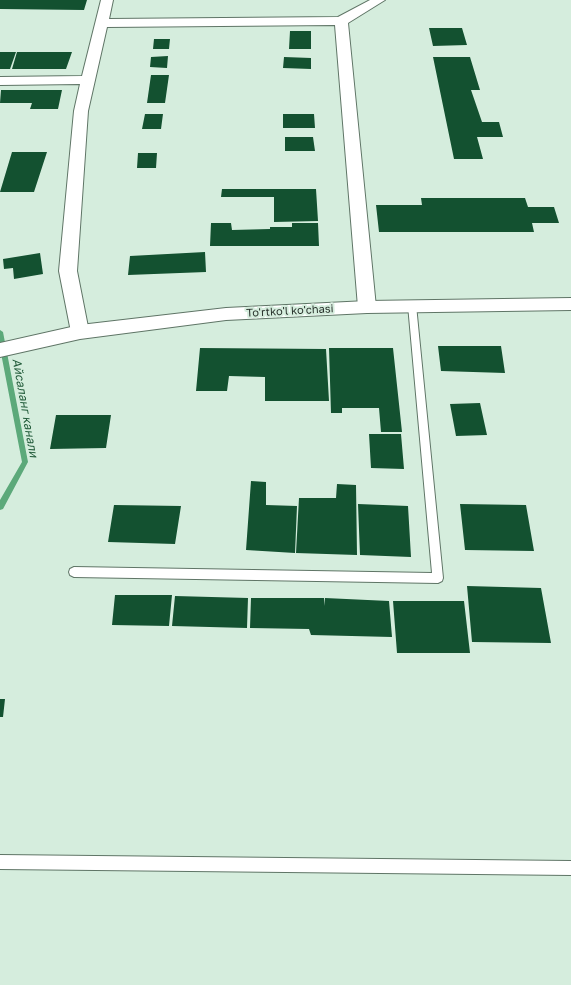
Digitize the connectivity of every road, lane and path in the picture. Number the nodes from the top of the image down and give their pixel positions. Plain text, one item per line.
1 (107, 0) edge
2 (379, 0) edge
3 (341, 21) junction
4 (102, 23) junction
5 (88, 80) junction
6 (0, 81) edge
7 (571, 304) edge
8 (412, 305) junction
9 (367, 307) junction
10 (80, 332) junction
11 (6, 349) edge
12 (74, 572) dead end
13 (0, 862) edge
14 (571, 868) edge

1 - 4 street
2 - 3 street
3 - 4 street
3 - 9 street
4 - 5 street
5 - 6 street
5 - 10 street
7 - 8 street, To'rtko'l ko'chasi
8 - 9 street, To'rtko'l ko'chasi
8 - 12 lane
9 - 10 street, To'rtko'l ko'chasi
10 - 11 street, To'rtko'l ko'chasi
13 - 14 lane

